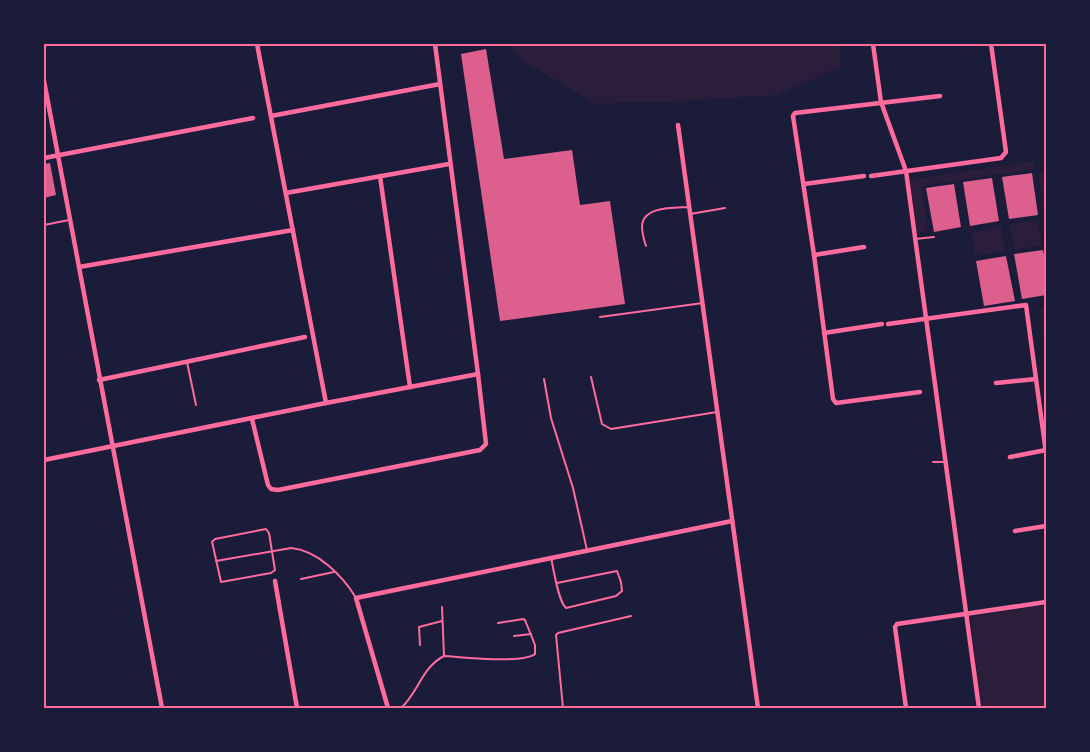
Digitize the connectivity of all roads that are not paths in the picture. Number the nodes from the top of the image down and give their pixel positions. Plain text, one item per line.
1 (256, 44) edge
2 (434, 44) edge
3 (873, 44) edge
4 (991, 44) edge
5 (44, 80) edge
6 (440, 84) junction
7 (940, 96) dead end
8 (881, 102) junction
9 (270, 116) junction
10 (253, 118) dead end
11 (678, 124) dead end
12 (57, 155) junction
13 (44, 158) edge
14 (449, 164) junction
15 (906, 171) junction
16 (380, 176) junction
17 (864, 176) dead end
18 (871, 176) dead end
19 (804, 184) junction
20 (286, 193) junction
21 (689, 207) junction
22 (725, 208) dead end
23 (690, 214) junction
24 (69, 220) junction
25 (44, 225) edge
26 (293, 230) junction
27 (934, 237) dead end
28 (915, 239) junction
29 (646, 246) dead end
30 (864, 247) dead end
31 (814, 255) junction
32 (79, 267) junction
33 (702, 304) junction
34 (600, 317) dead end
35 (926, 318) junction
36 (882, 324) dead end
37 (888, 324) dead end
38 (824, 333) junction
39 (305, 337) dead end
40 (187, 362) junction
41 (478, 374) junction
42 (591, 377) dead end
43 (544, 379) dead end
44 (1036, 379) junction
45 (99, 380) junction
46 (996, 383) dead end
47 (410, 387) junction
48 (920, 392) dead end
49 (326, 403) junction
50 (196, 404) dead end
51 (717, 412) junction
52 (252, 419) junction
53 (113, 447) junction
54 (1046, 451) edge
55 (1010, 457) dead end
56 (44, 460) edge
57 (946, 461) junction
58 (934, 462) dead end
59 (732, 521) junction
60 (1046, 526) edge
61 (1016, 531) dead end
62 (587, 550) junction
63 (271, 551) junction
64 (551, 558) junction
65 (216, 561) junction
66 (334, 572) junction
67 (301, 579) dead end
68 (275, 581) dead end
69 (557, 583) junction
70 (356, 598) junction
71 (1046, 602) edge
72 (442, 607) dead end
73 (966, 614) junction
74 (631, 616) dead end
75 (442, 621) junction
76 (498, 623) dead end
77 (531, 634) junction
78 (514, 636) dead end
79 (420, 645) dead end
80 (444, 656) junction
81 (162, 708) edge
82 (297, 708) edge
83 (388, 708) edge
84 (401, 708) edge
85 (564, 708) edge
86 (758, 708) edge
87 (906, 708) edge
88 (979, 708) edge

1 - 9 street
2 - 6 street
3 - 8 street
4 - 15 street
5 - 12 street
6 - 9 street
6 - 14 street
7 - 8 street
8 - 15 street
8 - 19 street
9 - 20 street
10 - 12 street
11 - 21 street
12 - 13 street
12 - 24 street
14 - 16 street
14 - 41 street
15 - 18 street
15 - 28 street
16 - 20 street
16 - 47 street
17 - 19 street
19 - 31 street
20 - 26 street
21 - 23 street
21 - 29 lane
22 - 23 lane
23 - 33 street
24 - 25 lane
24 - 32 street
26 - 32 street
26 - 49 street
27 - 28 lane
28 - 35 street
30 - 31 street
31 - 38 street
32 - 45 street
33 - 34 lane
33 - 51 street
35 - 37 street
35 - 44 street
35 - 57 street
36 - 38 street
38 - 48 street
39 - 40 street
40 - 45 street
40 - 50 lane
41 - 47 street
41 - 52 street
42 - 51 lane
43 - 62 lane
44 - 46 street
44 - 54 street
45 - 53 street
47 - 49 street
49 - 52 street
51 - 59 street
52 - 53 street
53 - 56 street
53 - 81 street
54 - 55 street
57 - 58 lane
57 - 73 street
59 - 62 street
59 - 86 street
60 - 61 street
62 - 64 street
63 - 65 lane
63 - 65 lane
63 - 65 lane
63 - 66 lane
64 - 69 lane
64 - 70 street
66 - 67 lane
66 - 70 lane
68 - 82 street
69 - 69 lane
70 - 83 street
71 - 73 street
72 - 75 lane
73 - 87 street
73 - 88 street
74 - 85 lane
75 - 79 lane
75 - 80 lane
76 - 77 lane
77 - 78 lane
77 - 80 lane
80 - 84 lane

